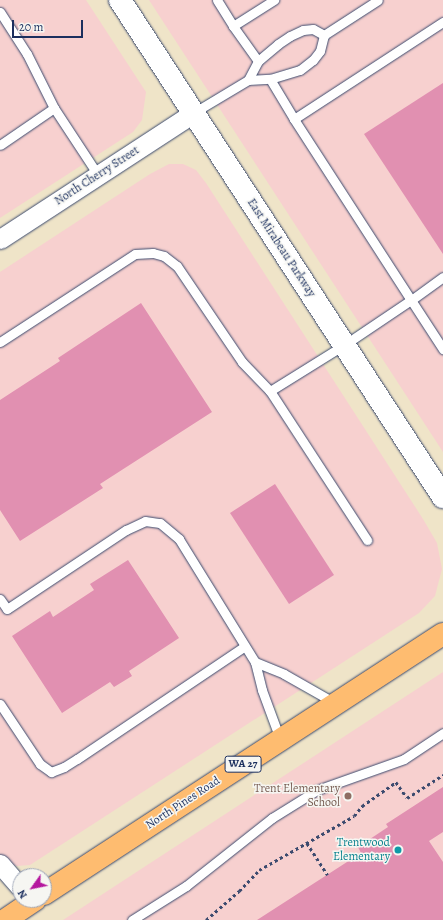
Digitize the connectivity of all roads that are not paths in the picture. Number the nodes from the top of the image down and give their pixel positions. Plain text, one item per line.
1 (120, 0) edge
2 (217, 0) edge
3 (274, 0) edge
4 (378, 0) edge
5 (0, 12) edge
6 (443, 22) edge
7 (234, 26) junction
8 (324, 35) junction
9 (258, 62) junction
10 (270, 79) junction
11 (248, 80) junction
12 (54, 108) junction
13 (193, 113) junction
14 (294, 119) junction
15 (0, 145) edge
16 (98, 176) junction
17 (0, 239) edge
18 (443, 277) edge
19 (411, 300) junction
20 (0, 342) edge
21 (344, 345) junction
22 (443, 349) edge
23 (270, 391) junction
24 (443, 497) edge
25 (367, 540) dead end
26 (0, 599) edge
27 (3, 612) edge
28 (443, 634) edge
29 (245, 646) junction
30 (255, 662) junction
31 (0, 704) edge
32 (336, 704) junction
33 (443, 733) edge
34 (281, 740) junction
35 (0, 864) edge
36 (12, 876) edge
37 (52, 884) edge
38 (19, 908) edge
39 (5, 920) edge
40 (132, 920) edge

1 - 13 street, East Mirabeau Parkway
2 - 7 lane
3 - 7 lane
4 - 8 lane
5 - 12 lane
6 - 14 lane
7 - 9 lane
8 - 9 lane
8 - 10 lane
9 - 11 lane
10 - 11 lane
10 - 14 lane
11 - 13 lane
12 - 15 lane
12 - 16 lane
13 - 16 street, North Cherry Street
13 - 21 street, East Mirabeau Parkway
14 - 19 lane
16 - 17 street, North Cherry Street
18 - 19 lane
19 - 21 lane
19 - 22 lane
20 - 23 lane
21 - 23 lane
21 - 24 street, East Mirabeau Parkway
23 - 25 lane
26 - 27 lane
27 - 29 lane
28 - 32 main road, North Pines Road / WA 27
29 - 30 lane
29 - 31 lane
30 - 32 lane
30 - 34 lane
32 - 34 main road, North Pines Road / WA 27
33 - 40 lane
34 - 37 main road, North Pines Road / WA 27
35 - 36 street
38 - 39 main road, North Pines Road / WA 27

